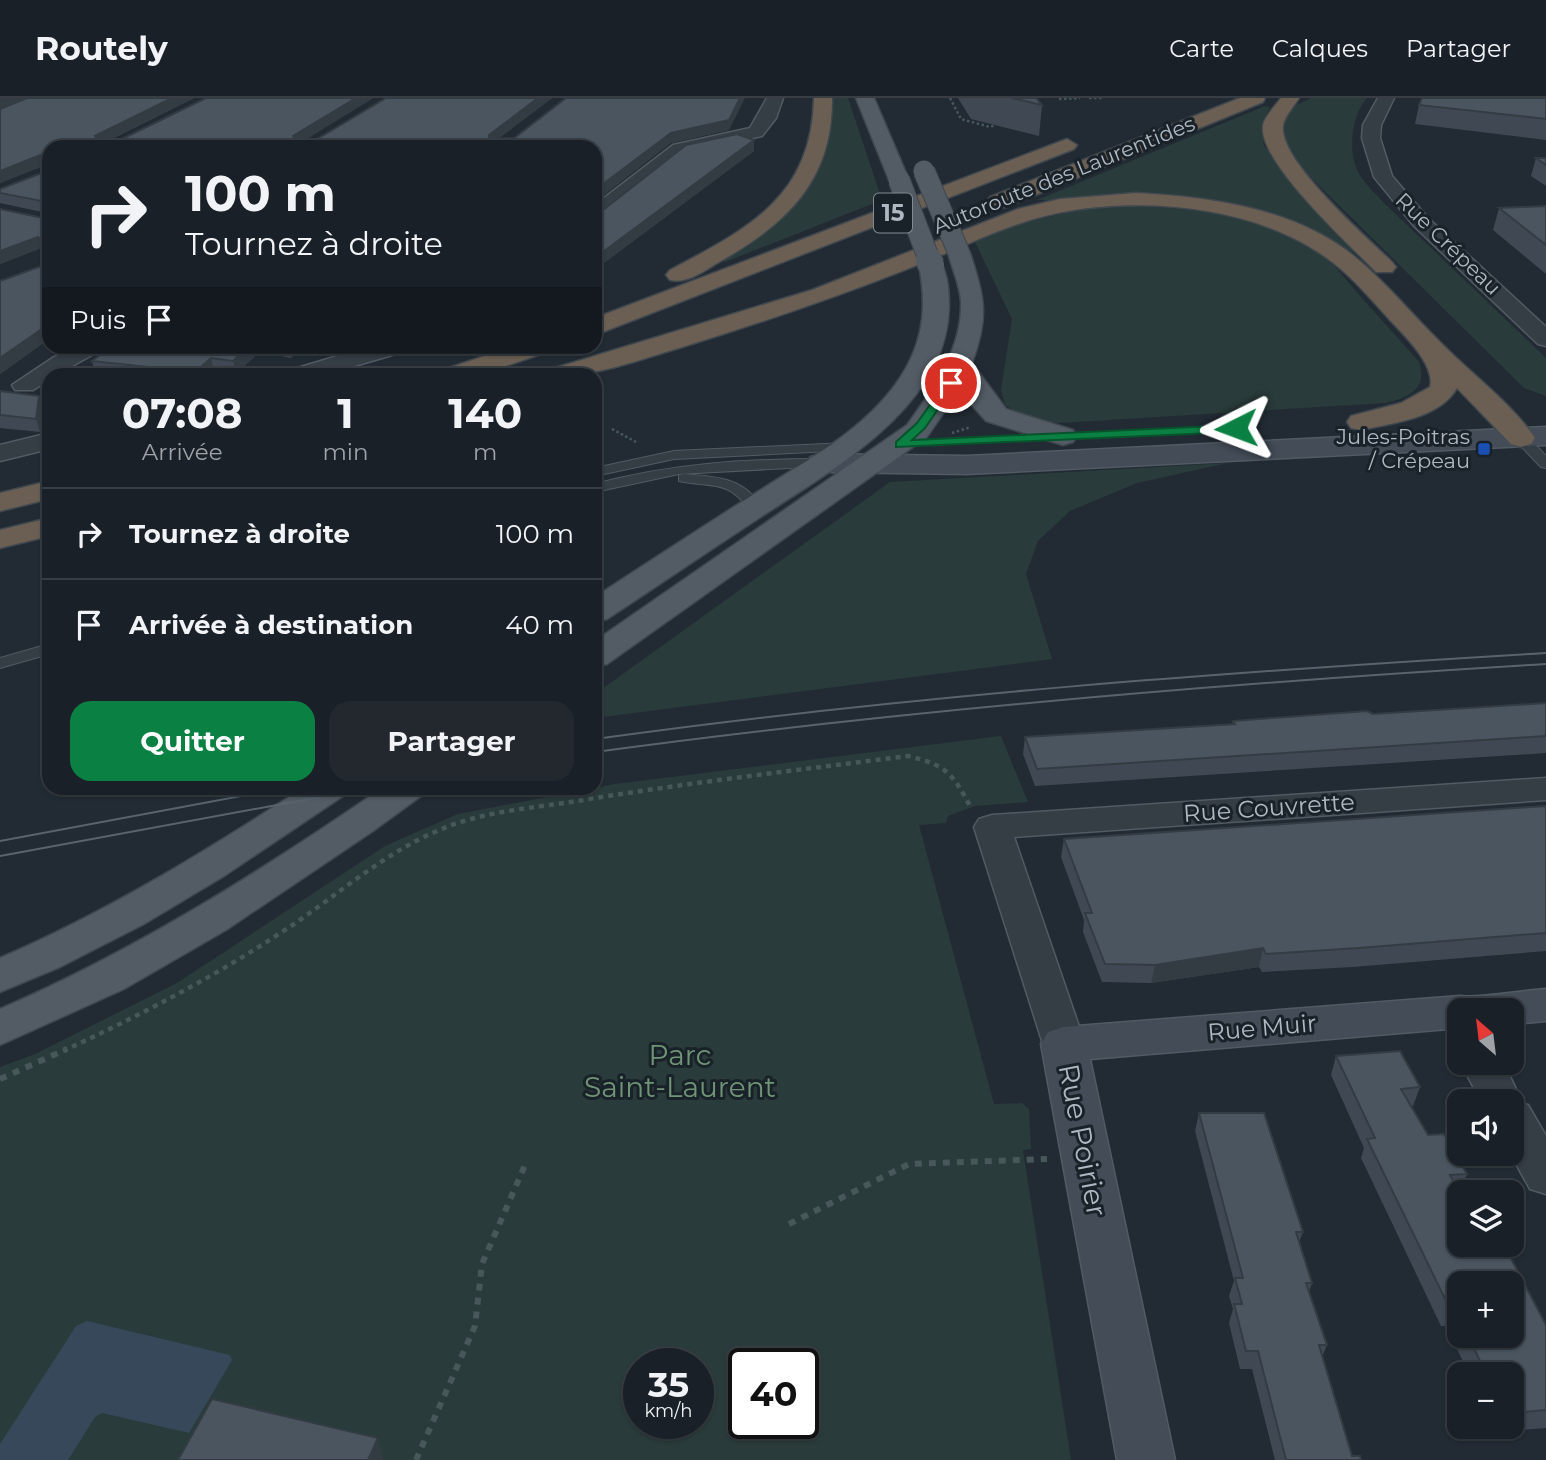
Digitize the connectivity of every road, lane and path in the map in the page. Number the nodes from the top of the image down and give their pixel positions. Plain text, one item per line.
1 (775, 98) edge
2 (823, 98) edge
3 (866, 98) edge
4 (950, 98) edge
5 (1080, 98) edge
6 (1089, 98) edge
7 (1104, 98) edge
8 (1256, 98) edge
9 (1290, 98) edge
10 (1386, 98) edge
11 (25, 99) edge
12 (1059, 99) edge
13 (955, 108) junction
14 (963, 108) dead end
15 (1, 112) edge
16 (995, 125) dead end
17 (1089, 137) dead end
18 (914, 147) dead end
19 (602, 210) edge
20 (602, 322) edge
21 (602, 323) edge
22 (1417, 335) junction
23 (1546, 339) edge
24 (80, 354) edge
25 (371, 354) edge
26 (517, 354) edge
27 (960, 365) junction
28 (48, 368) edge
29 (323, 368) edge
30 (476, 368) edge
31 (578, 368) edge
32 (581, 368) edge
33 (42, 371) edge
34 (12, 384) edge
35 (42, 387) edge
36 (1500, 416) junction
37 (1361, 422) junction
38 (1538, 425) edge
39 (612, 429) dead end
40 (1063, 436) junction
41 (636, 442) dead end
42 (42, 443) edge
43 (900, 444) junction
44 (846, 447) junction
45 (0, 453) edge
46 (821, 463) junction
47 (874, 464) junction
48 (1546, 464) edge
49 (602, 471) edge
50 (656, 474) junction
51 (602, 486) edge
52 (42, 492) edge
53 (0, 502) edge
54 (754, 507) junction
55 (42, 529) edge
56 (0, 539) edge
57 (602, 607) edge
58 (42, 651) edge
59 (602, 652) edge
60 (0, 663) edge
61 (1546, 789) edge
62 (318, 795) edge
63 (397, 795) edge
64 (992, 827) junction
65 (0, 976) edge
66 (1546, 1005) edge
67 (1524, 1008) edge
68 (1447, 1016) edge
69 (0, 1028) edge
70 (1065, 1044) junction
71 (0, 1079) edge
72 (1524, 1137) edge
73 (1086, 1157) junction
74 (524, 1165) dead end
75 (1546, 1176) edge
76 (789, 1224) dead end
77 (416, 1460) edge
78 (1146, 1460) edge

1 - 19 street
2 - 20 highway
3 - 44 main road, bridge
4 - 13 path
5 - 12 path
6 - 7 path
8 - 31 highway, Autoroute des Laurentides / 15
9 - 38 highway
10 - 23 street, Rue Crépeau
11 - 15 street
13 - 14 path
13 - 16 path
17 - 21 highway, Autoroute des Laurentides / 15
18 - 27 main road, bridge
22 - 32 highway
22 - 36 highway
22 - 37 highway
24 - 28 street
25 - 29 street
26 - 30 highway
27 - 40 main road
27 - 43 main road
33 - 34 street
34 - 35 street
36 - 37 street
36 - 38 highway
37 - 40 street
38 - 47 street
38 - 48 lane
39 - 41 path
40 - 43 street
42 - 45 street
43 - 44 street
43 - 47 main road
44 - 46 main road
44 - 49 lane
46 - 47 street
46 - 50 lane
46 - 54 main road
47 - 59 main road
50 - 51 lane
50 - 54 lane
52 - 53 highway
54 - 57 main road
55 - 56 highway
58 - 60 lane
61 - 64 street, Rue Couvrette
62 - 65 main road
63 - 69 main road
64 - 70 street, Rue Poirier
64 - 71 path
66 - 67 street, Rue Muir
68 - 70 street, Rue Muir
70 - 73 street, Rue Poirier
72 - 75 street
73 - 76 path
73 - 78 street, Rue Poirier
74 - 77 path

